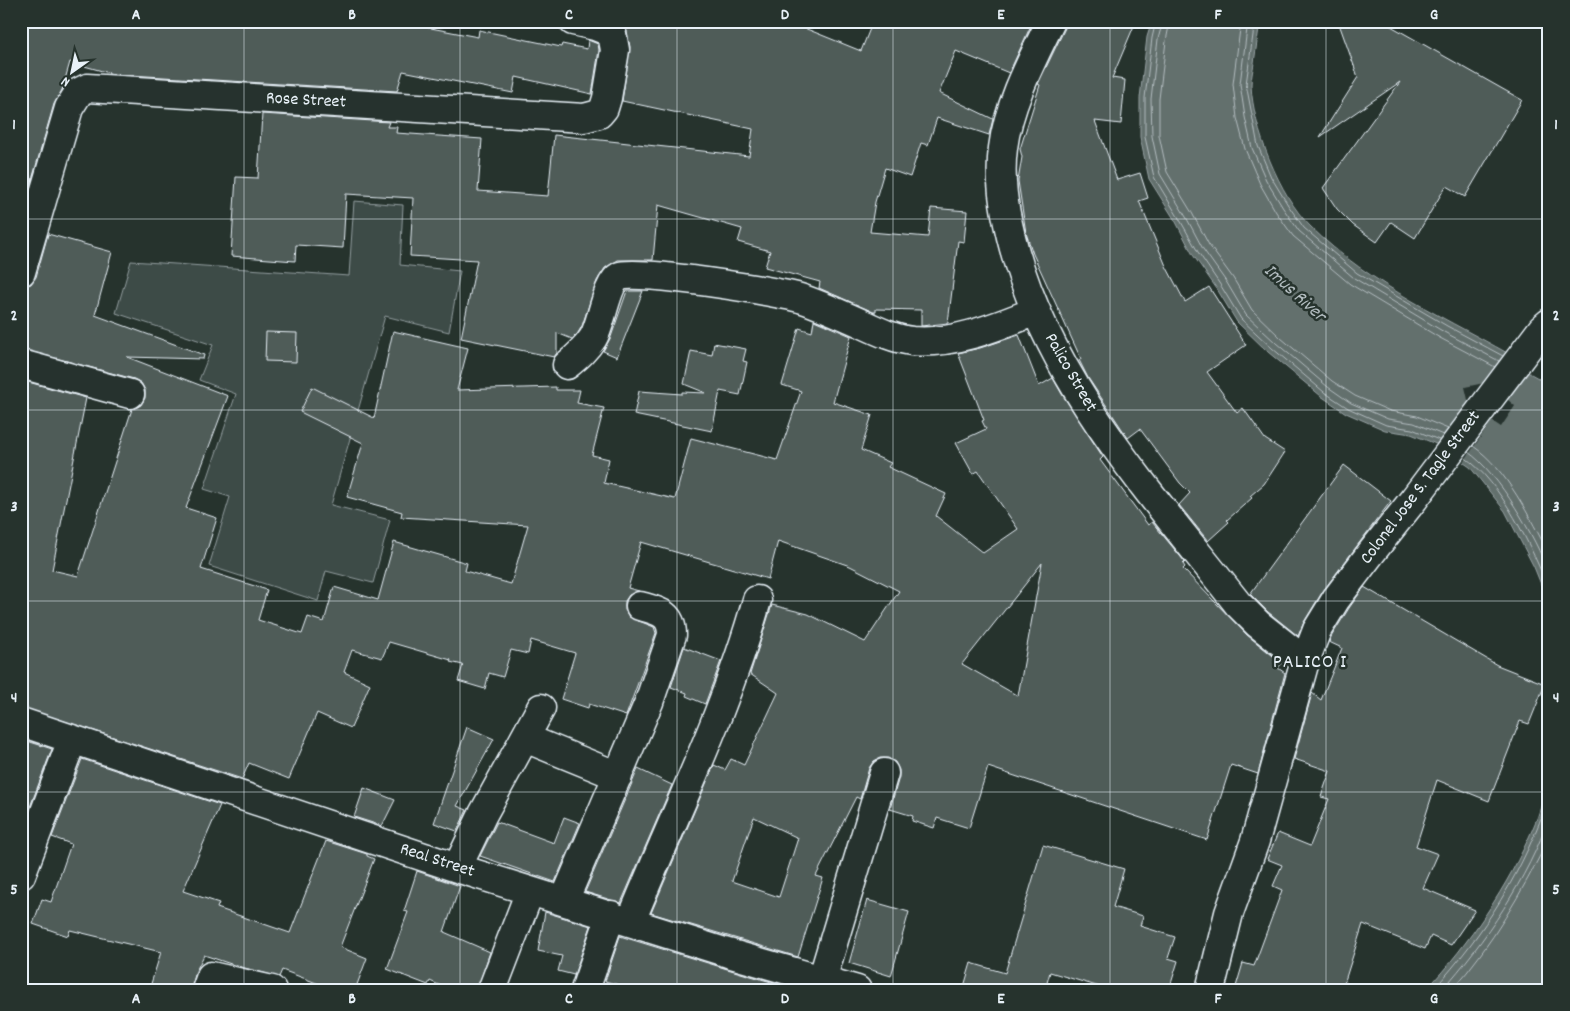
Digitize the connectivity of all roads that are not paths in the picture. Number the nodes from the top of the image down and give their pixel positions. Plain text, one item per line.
1 (573, 21) edge
2 (1051, 21) edge
3 (21, 272) edge
4 (1036, 311) junction
5 (1545, 326) edge
6 (21, 364) edge
7 (567, 364) dead end
8 (130, 394) dead end
9 (756, 600) dead end
10 (640, 606) dead end
11 (1305, 662) junction
12 (541, 708) dead end
13 (21, 722) edge
14 (525, 738) junction
15 (72, 740) junction
16 (884, 773) dead end
17 (618, 776) junction
18 (457, 868) junction
19 (21, 875) edge
20 (530, 891) junction
21 (564, 901) junction
22 (621, 918) junction
23 (822, 980) junction
24 (206, 990) edge
25 (272, 990) edge
26 (492, 990) edge
27 (585, 990) edge
28 (856, 990) edge
29 (1210, 990) edge

1 - 3 street, Rose Street
2 - 4 street, Palico Street
4 - 7 street
4 - 11 street, Palico Street
5 - 11 street, Colonel Jose S. Tagle Street
6 - 8 street
9 - 22 street
10 - 17 street
11 - 29 street, Colonel Jose S. Tagle Street
12 - 14 street
13 - 15 street, Real Street
14 - 17 street
14 - 18 street
15 - 18 street, Real Street
15 - 19 street
16 - 23 street
17 - 21 street
18 - 20 street, Real Street
20 - 21 street, Real Street
20 - 26 street
21 - 22 street, Real Street
22 - 23 street, Real Street
22 - 27 street
23 - 28 street, Real Street
24 - 25 street

